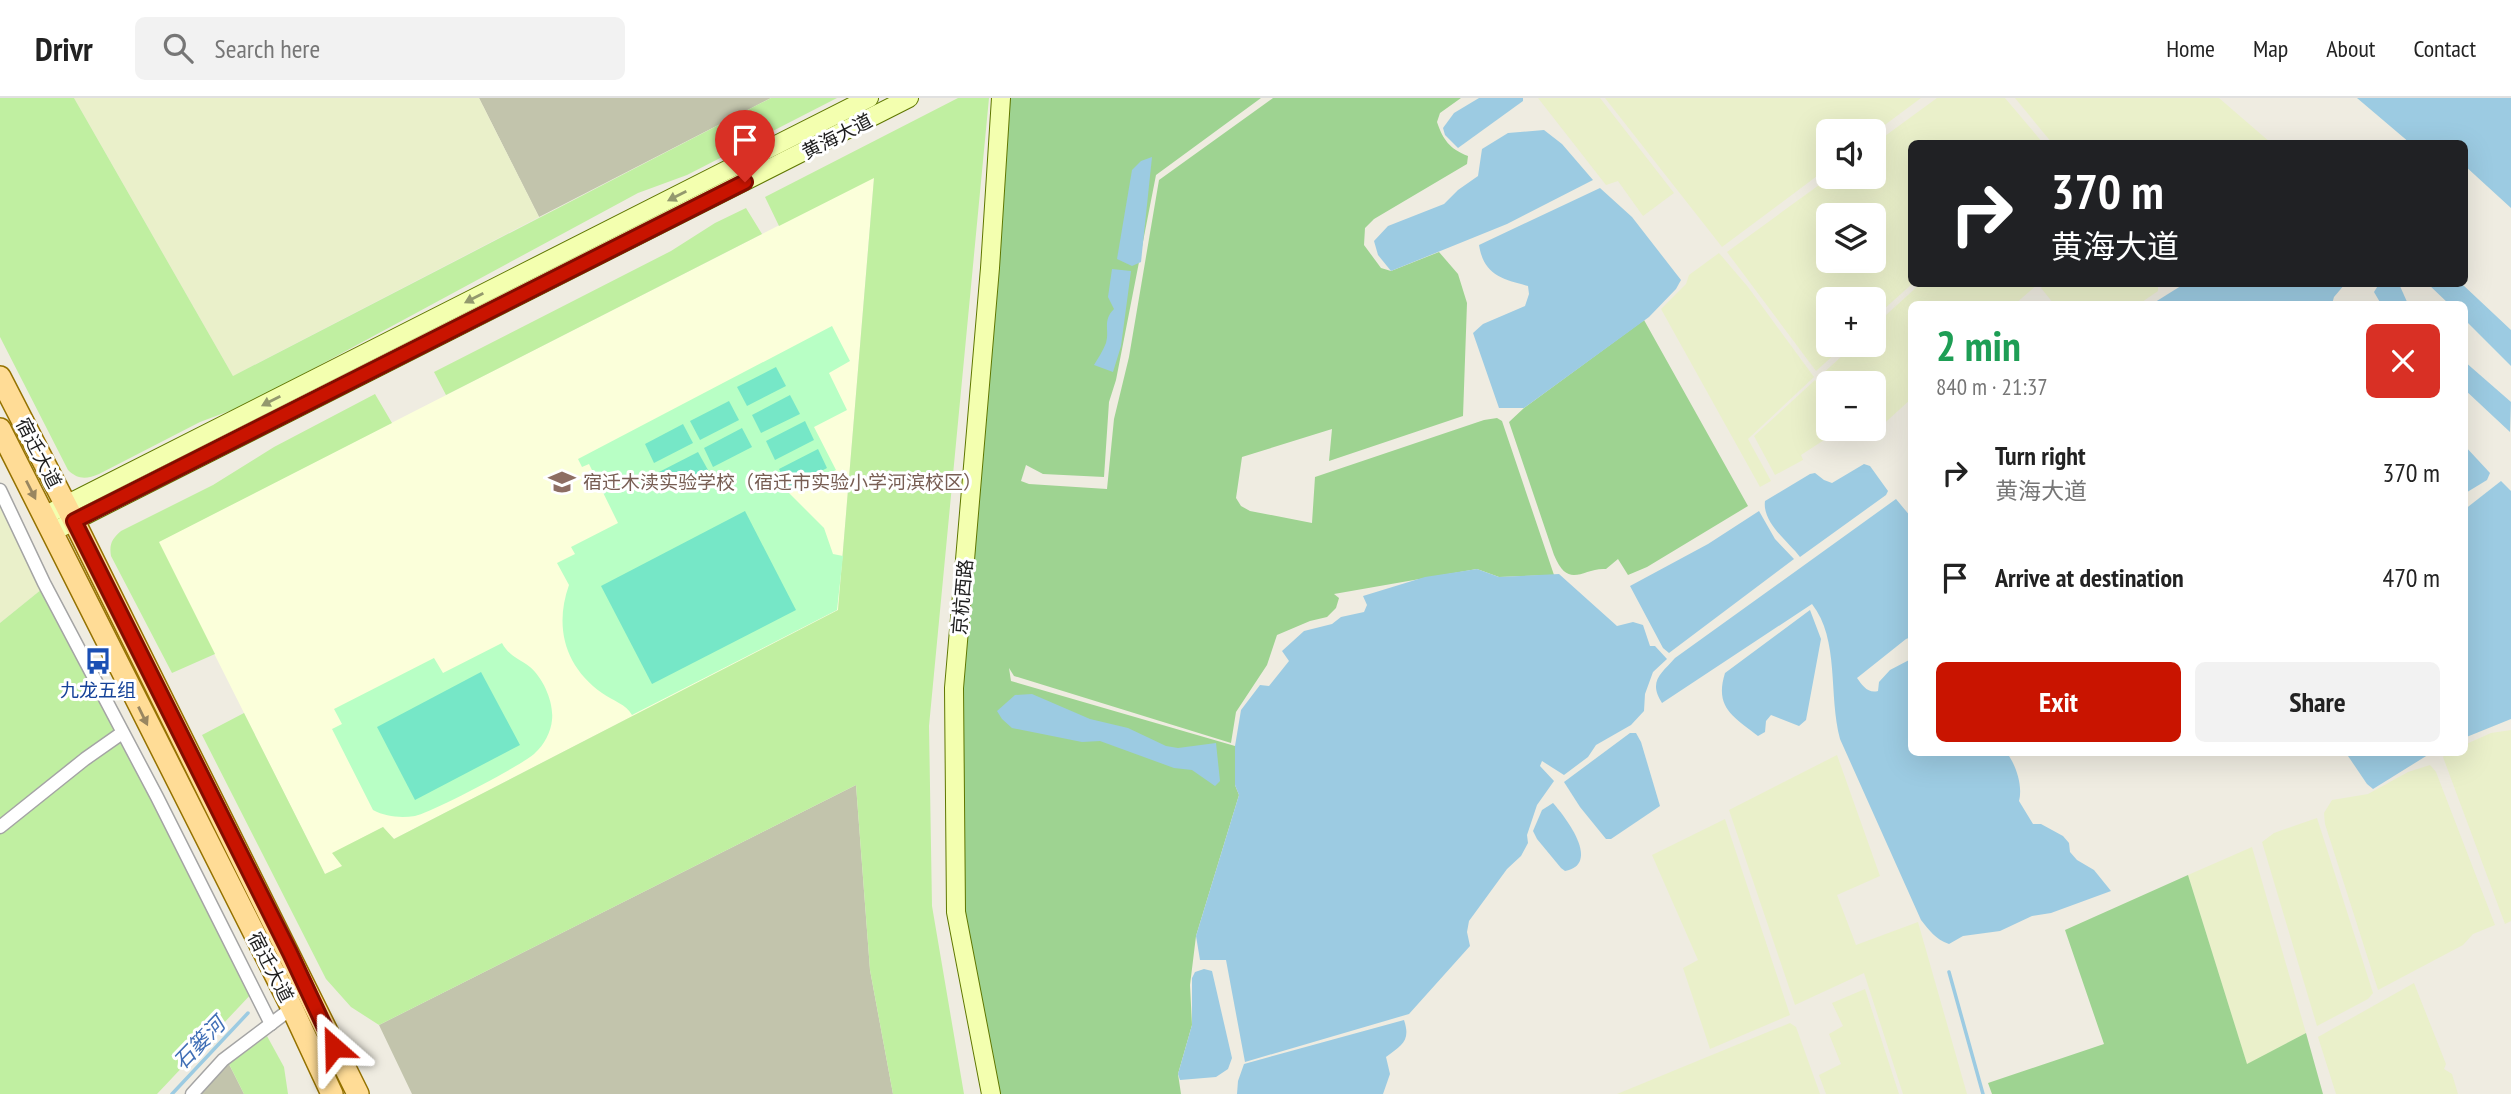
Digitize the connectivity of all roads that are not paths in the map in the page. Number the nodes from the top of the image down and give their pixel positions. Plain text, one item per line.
1 (869, 98) edge
2 (909, 98) edge
3 (1001, 98) edge
4 (0, 377) edge
5 (1, 432) edge
6 (0, 490) edge
7 (70, 513) junction
8 (48, 524) junction
9 (122, 733) junction
10 (0, 827) edge
11 (292, 1008) junction
12 (271, 1024) junction
13 (192, 1094) edge
14 (332, 1094) edge
15 (358, 1094) edge
16 (991, 1094) edge

1 -> 7 main road, 黄海大道
2 - 7 main road, 黄海大道
3 - 16 main road, 京杭西路
4 - 7 main road, 宿迁大道
5 -> 8 main road, 宿迁大道
6 - 9 street
7 - 8 main road, 黄海大道
7 - 15 main road, 宿迁大道
8 -> 11 main road, 宿迁大道
9 - 10 street
9 - 12 street
11 - 12 street
11 - 14 main road, 宿迁大道
12 - 13 street

